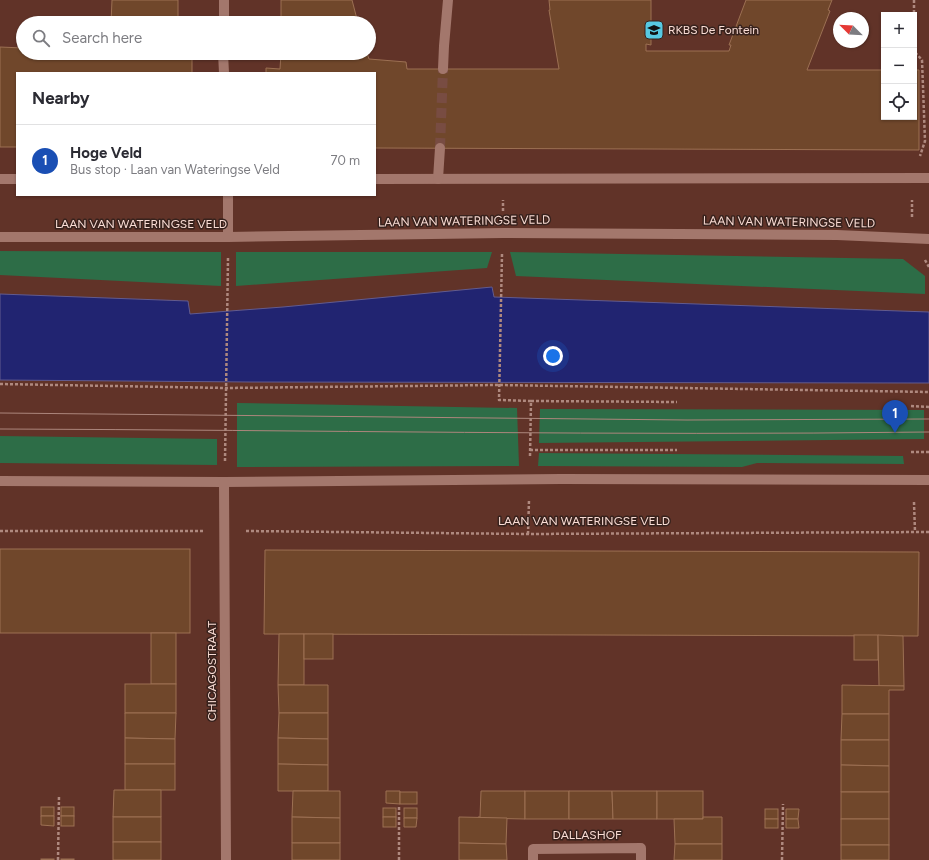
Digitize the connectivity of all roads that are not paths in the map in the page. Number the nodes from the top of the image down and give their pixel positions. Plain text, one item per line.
1 (224, 0) edge
2 (448, 0) edge
3 (224, 16) edge
4 (223, 60) edge
5 (443, 69) tunnel mouth
6 (224, 72) edge
7 (440, 148) tunnel mouth
8 (0, 178) edge
9 (16, 178) edge
10 (929, 178) edge
11 (376, 179) edge
12 (438, 179) junction
13 (228, 196) edge
14 (0, 237) edge
15 (228, 237) junction
16 (929, 239) edge
17 (929, 480) edge
18 (0, 481) edge
19 (224, 482) junction
20 (226, 860) edge
21 (533, 860) edge
22 (641, 860) edge

1 - 3 street
2 - 5 street
4 - 6 street
7 - 12 street
8 - 9 street
10 - 12 street
11 - 12 street
13 - 15 street
14 - 15 street, LAAN VAN WATERINGSE VELD
15 - 16 street, LAAN VAN WATERINGSE VELD
17 - 19 street
18 - 19 street
19 - 20 street, CHICAGOSTRAAT
21 - 22 street, DALLASHOF

